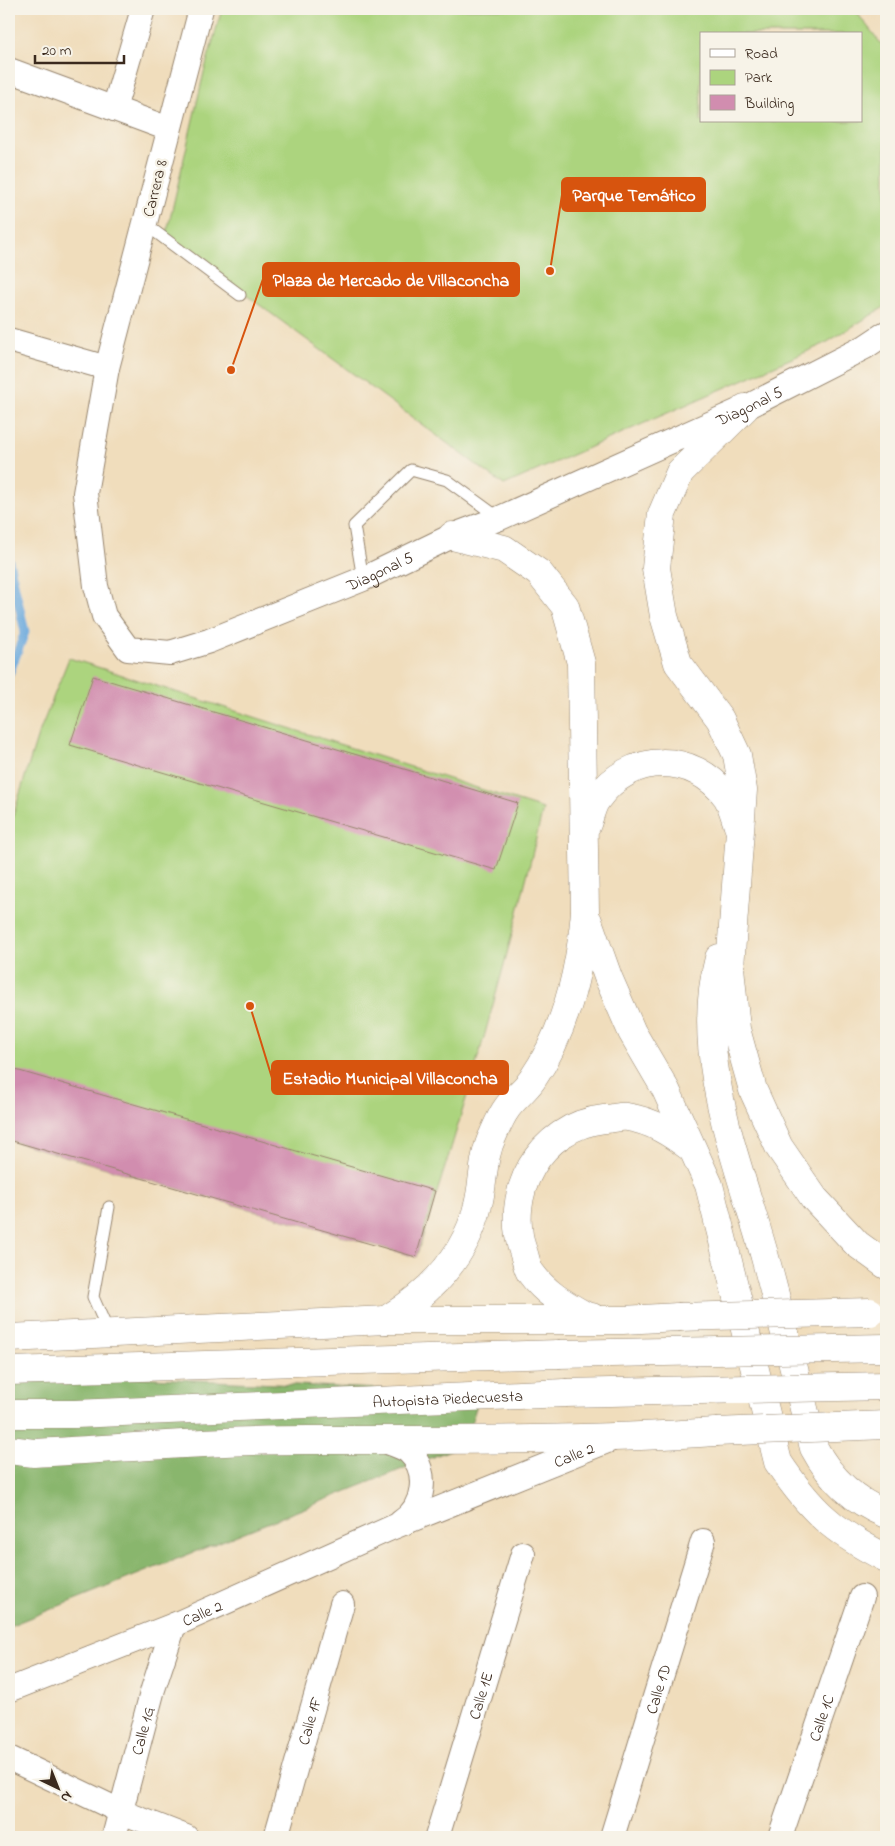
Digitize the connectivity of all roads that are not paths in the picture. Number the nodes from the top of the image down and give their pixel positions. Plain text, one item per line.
1 (143, 9) edge
2 (201, 9) edge
3 (9, 70) edge
4 (114, 109) junction
5 (169, 129) junction
6 (145, 224) junction
7 (240, 295) dead end
8 (886, 333) edge
9 (9, 340) edge
10 (107, 368) junction
11 (745, 408) junction
12 (500, 518) junction
13 (452, 536) junction
14 (363, 579) junction
15 (738, 828) junction
16 (585, 830) junction
17 (734, 904) junction
18 (585, 912) junction
19 (691, 1148) junction
20 (109, 1207) dead end
21 (886, 1266) edge
22 (878, 1312) edge
23 (386, 1320) junction
24 (623, 1320) junction
25 (108, 1332) junction
26 (9, 1338) edge
27 (886, 1348) edge
28 (9, 1372) edge
29 (886, 1386) edge
30 (9, 1414) edge
31 (886, 1425) edge
32 (617, 1437) junction
33 (388, 1442) junction
34 (9, 1450) edge
35 (886, 1514) edge
36 (391, 1528) junction
37 (703, 1540) dead end
38 (523, 1554) dead end
39 (886, 1558) edge
40 (862, 1597) dead end
41 (342, 1604) dead end
42 (174, 1624) junction
43 (9, 1690) edge
44 (9, 1758) edge
45 (122, 1812) junction
46 (114, 1837) edge
47 (186, 1837) edge
48 (276, 1837) edge
49 (437, 1837) edge
50 (612, 1837) edge
51 (780, 1837) edge

1 - 4 street
2 - 5 street, Carrera 8
3 - 4 street
4 - 5 street
5 - 6 street, Carrera 8
6 - 7 lane
6 - 10 street, Carrera 8
8 - 11 street, Diagonal 5
9 - 10 street
10 - 14 street, Diagonal 5
11 - 12 street, Diagonal 5
11 - 15 highway
12 - 13 street, Diagonal 5
12 - 14 lane
13 - 14 street, Diagonal 5
13 - 16 highway
15 - 16 highway
15 - 17 highway
16 - 18 highway
17 - 21 highway
17 - 35 highway
18 - 19 highway
18 - 23 highway
19 - 24 highway
19 - 39 highway
20 - 25 lane
22 - 24 highway, bridge
23 - 24 highway
23 - 25 highway
25 - 26 highway
27 - 28 highway, bridge
29 - 30 highway, Autopista Piedecuesta, bridge
31 - 32 highway, bridge
32 - 33 highway
32 - 36 street, Calle 2
33 - 34 highway
33 - 36 street, Calle 2
36 - 42 street, Calle 2
37 - 50 street, Calle 1D
38 - 49 street, Calle 1E
40 - 51 street, Calle 1C
41 - 48 street, Calle 1F
42 - 43 street, Calle 2
42 - 45 street, Calle 1G
44 - 45 street
45 - 46 street, Calle 1G
45 - 47 street

